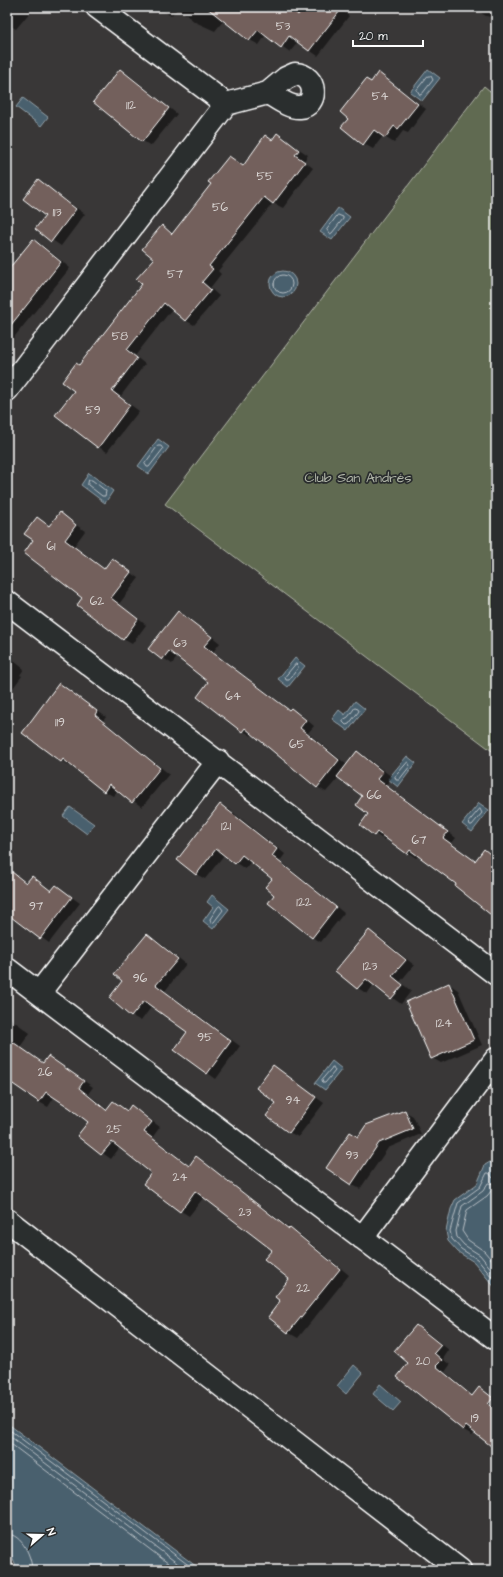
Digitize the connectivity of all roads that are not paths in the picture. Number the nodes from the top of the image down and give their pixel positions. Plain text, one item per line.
1 (97, 7) edge
2 (268, 93) dead end
3 (226, 104) junction
4 (7, 390) edge
5 (7, 602) edge
6 (218, 761) junction
7 (7, 969) edge
8 (496, 974) edge
9 (39, 993) junction
10 (496, 1059) edge
11 (7, 1220) edge
12 (362, 1238) junction
13 (496, 1339) edge
14 (460, 1570) edge

1 - 3 street
2 - 3 street
3 - 4 street
5 - 6 street
6 - 8 street
6 - 9 street
7 - 9 street
9 - 12 street
10 - 12 street
11 - 14 street
12 - 13 street

